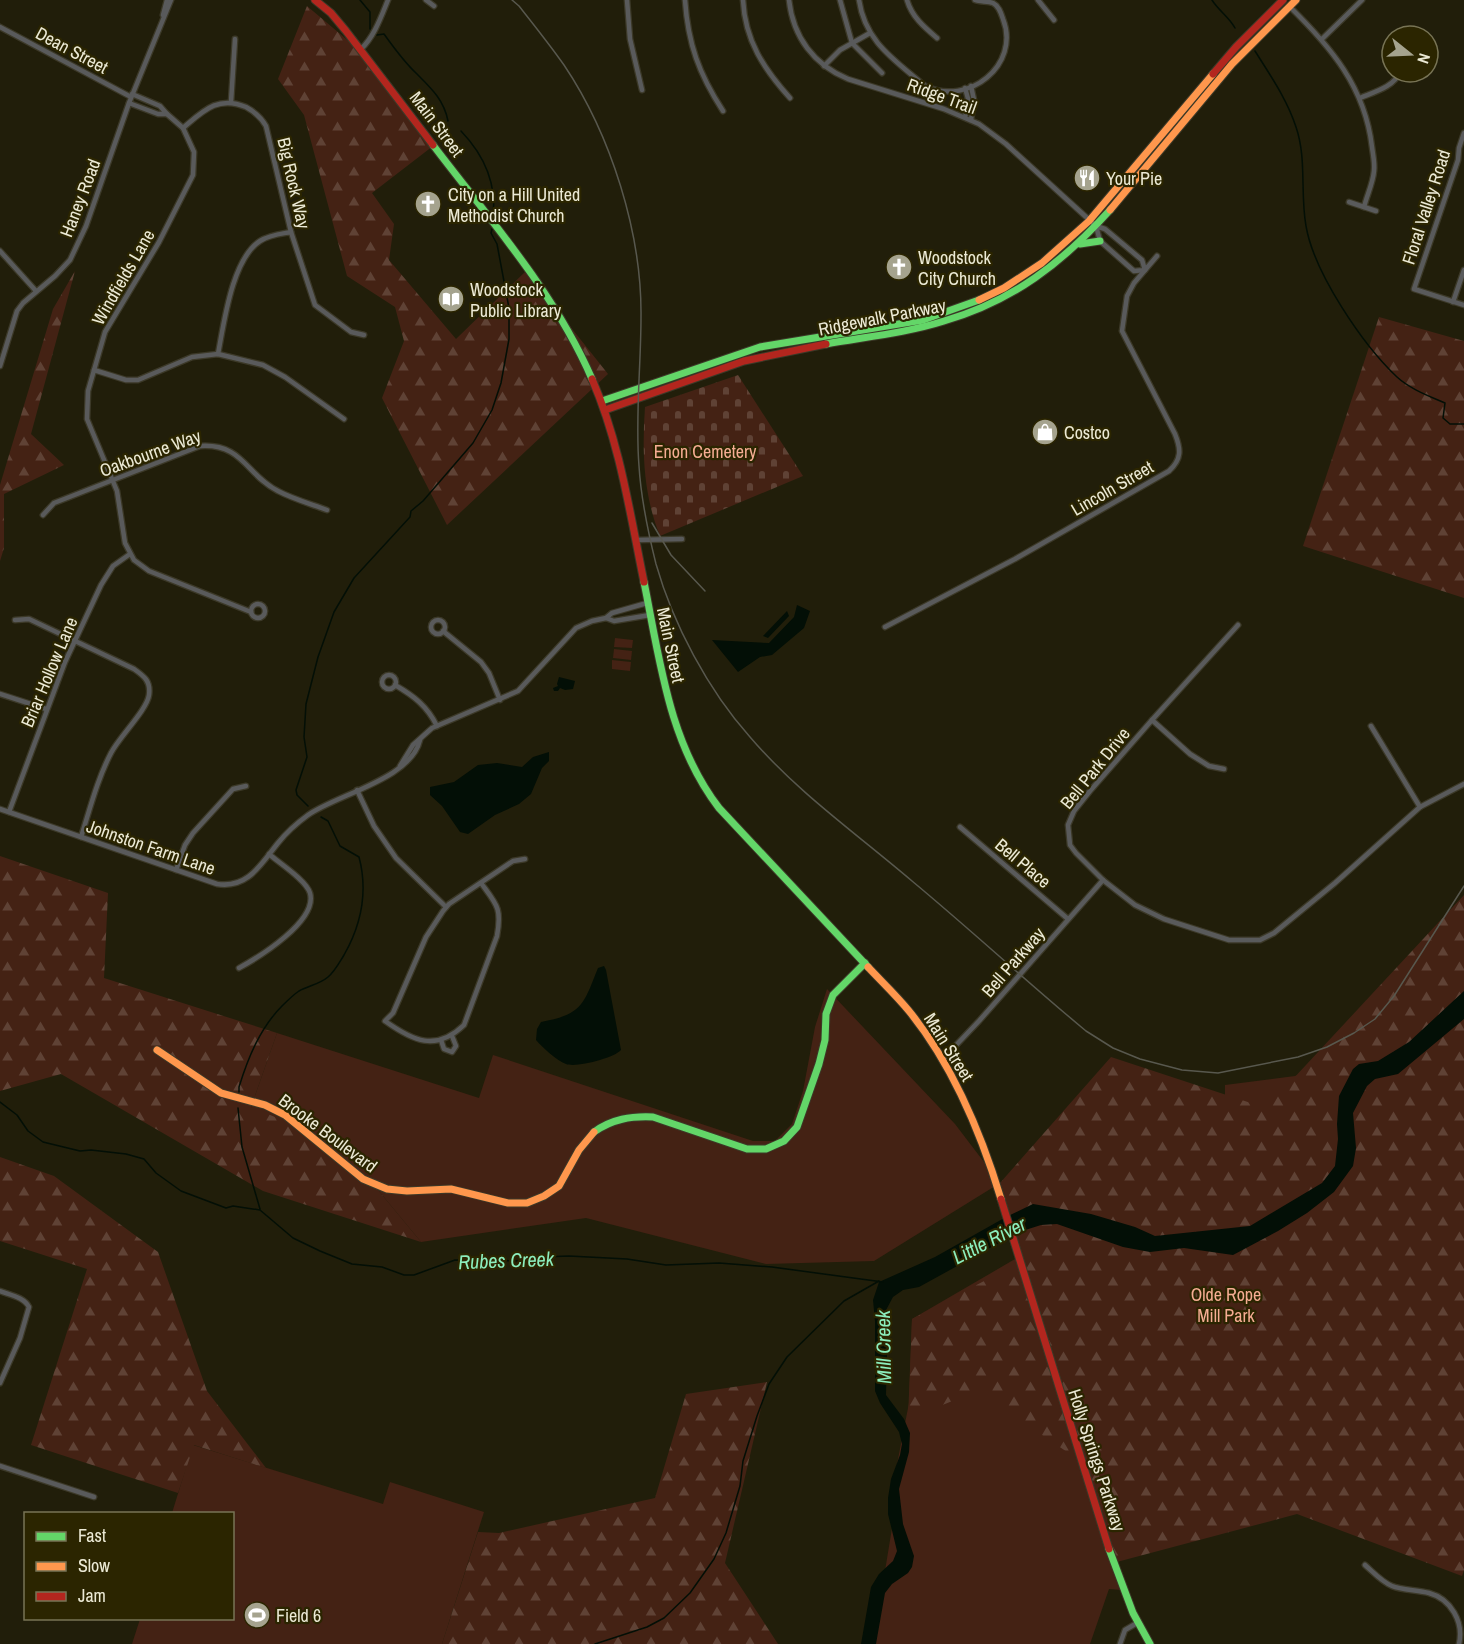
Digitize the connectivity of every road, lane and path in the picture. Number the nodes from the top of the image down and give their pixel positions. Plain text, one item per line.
1 (169, 0) edge
2 (315, 0) edge
3 (388, 0) edge
4 (426, 0) edge
5 (627, 0) edge
6 (685, 0) edge
7 (743, 0) edge
8 (789, 0) edge
9 (840, 0) edge
10 (859, 0) edge
11 (907, 0) edge
12 (975, 0) edge
13 (1038, 0) edge
14 (1296, 0) edge
15 (1362, 0) edge
16 (1285, 2) edge
17 (434, 6) dead end
18 (1054, 20) dead end
19 (0, 27) edge
20 (870, 33) junction
21 (937, 38) dead end
22 (235, 39) dead end
23 (1322, 39) junction
24 (852, 42) junction
25 (361, 49) junction
26 (824, 66) junction
27 (882, 73) dead end
28 (1390, 84) edge
29 (971, 86) junction
30 (965, 88) junction
31 (642, 90) dead end
32 (131, 96) junction
33 (790, 98) dead end
34 (1360, 98) junction
35 (231, 102) junction
36 (129, 103) junction
37 (723, 111) dead end
38 (167, 114) junction
39 (968, 118) junction
40 (183, 128) junction
41 (1464, 133) edge
42 (1458, 160) junction
43 (1464, 162) edge
44 (1348, 202) dead end
45 (1364, 207) junction
46 (1376, 211) dead end
47 (1089, 221) junction
48 (1096, 226) junction
49 (291, 232) junction
50 (1101, 241) junction
51 (1078, 245) junction
52 (0, 250) edge
53 (1157, 256) dead end
54 (1146, 270) junction
55 (1464, 270) edge
56 (36, 291) junction
57 (1453, 302) junction
58 (1464, 305) edge
59 (364, 335) dead end
60 (218, 354) junction
61 (0, 366) edge
62 (94, 370) junction
63 (602, 401) junction
64 (605, 410) junction
65 (344, 419) dead end
66 (113, 480) junction
67 (327, 510) dead end
68 (43, 515) dead end
69 (682, 539) dead end
70 (636, 540) junction
71 (130, 554) junction
72 (647, 603) junction
73 (251, 612) dead end
74 (650, 615) junction
75 (606, 618) junction
76 (15, 620) dead end
77 (1238, 625) dead end
78 (885, 627) dead end
79 (443, 632) dead end
80 (75, 641) junction
81 (395, 686) dead end
82 (0, 694) edge
83 (500, 700) junction
84 (46, 709) junction
85 (1152, 720) junction
86 (437, 726) junction
87 (1371, 726) dead end
88 (1224, 769) dead end
89 (1464, 784) edge
90 (246, 786) dead end
91 (357, 790) junction
92 (1420, 807) junction
93 (0, 809) edge
94 (9, 812) junction
95 (960, 827) dead end
96 (81, 837) junction
97 (269, 854) junction
98 (525, 860) dead end
99 (176, 870) junction
100 (1103, 880) junction
101 (481, 883) junction
102 (447, 907) junction
103 (1068, 919) junction
104 (865, 963) junction
105 (239, 968) dead end
106 (452, 1036) junction
107 (441, 1040) junction
108 (157, 1050) dead end
109 (942, 1060) junction
110 (1026, 1282) joint
111 (0, 1291) edge
112 (0, 1383) edge
113 (0, 1466) edge
114 (94, 1497) dead end
115 (1365, 1565) dead end
116 (1137, 1623) junction
117 (1120, 1644) edge
118 (1150, 1644) edge
119 (1459, 1644) edge

1 - 32 street, Haney Road
2 - 25 main road, Main Street
3 - 25 street
4 - 17 street
5 - 31 street
6 - 37 street
7 - 33 street
8 - 26 street, Ridge Trail
9 - 24 street
10 - 20 street
11 - 21 street
12 - 29 street
13 - 18 street
14 - 16 main road, Ridgewalk Parkway
15 - 23 street
16 - 23 street
16 - 47 main road, Ridgewalk Parkway
16 - 48 main road, Ridgewalk Parkway
19 - 32 street, Dean Street
20 - 24 street
20 - 30 street
22 - 35 street
23 - 34 street
24 - 26 street
24 - 27 street
25 - 63 main road, Main Street
26 - 39 street, Ridge Trail
28 - 34 street
29 - 30 street
29 - 39 street
30 - 39 street
32 - 36 street, Haney Road
32 - 38 street
34 - 45 street
35 - 40 street
35 - 49 street, Big Rock Way
36 - 38 street
36 - 56 street, Haney Road
38 - 40 street
39 - 47 street, Ridge Trail
40 - 62 street, Windfields Lane
41 - 42 street, Floral Valley Road
42 - 43 street
42 - 57 street, Floral Valley Road
44 - 45 street
45 - 46 street
47 - 48 street, Ridge Trail
47 - 63 main road, Ridgewalk Parkway
48 - 50 street
48 - 51 main road, Ridgewalk Parkway
48 - 54 street, Ridge Trail
49 - 59 street, Big Rock Way
49 - 60 street
50 - 51 main road
50 - 54 street
51 - 64 main road, Ridgewalk Parkway
52 - 56 street
53 - 54 street, Lincoln Street
54 - 78 street, Lincoln Street
55 - 57 street
56 - 61 street, Haney Road
57 - 58 street
60 - 62 street
60 - 65 street
62 - 66 street, Windfields Lane
63 - 64 main road, Main Street
64 - 70 main road, Main Street
66 - 67 street, Oakbourne Way
66 - 68 street, Oakbourne Way
66 - 71 street, Windfields Lane
69 - 70 street
70 - 72 main road, Main Street
71 - 73 street
71 - 80 street, Briar Hollow Lane
72 - 74 main road, Main Street
72 - 75 street, Johnston Farm Lane
74 - 75 street, Johnston Farm Lane
74 - 104 main road, Main Street
75 - 83 street, Johnston Farm Lane
76 - 80 street
77 - 85 street, Bell Park Drive
79 - 83 street
80 - 84 street, Briar Hollow Lane
80 - 96 street
81 - 86 street
82 - 84 street
83 - 86 street, Johnston Farm Lane
84 - 94 street, Briar Hollow Lane
85 - 88 street
85 - 100 street, Bell Park Drive
86 - 91 street, Johnston Farm Lane
87 - 92 street
89 - 92 street, Bell Park Drive
90 - 99 street
91 - 97 street, Johnston Farm Lane
91 - 102 street
92 - 100 street, Bell Park Drive
93 - 94 street, Johnston Farm Lane
94 - 96 street, Johnston Farm Lane
95 - 103 street, Bell Place
96 - 99 street, Johnston Farm Lane
97 - 99 street, Johnston Farm Lane
97 - 105 street
98 - 101 street
100 - 103 street, Bell Parkway
101 - 102 street
101 - 106 street
102 - 107 street
103 - 109 street, Bell Parkway
104 - 108 main road, Brooke Boulevard
104 - 109 main road, Main Street
106 - 107 street
106 - 107 street
109 - 110 main road, Main Street
110 - 116 main road, Holly Springs Parkway
111 - 112 street
113 - 114 street
115 - 119 street
116 - 117 street
116 - 118 main road, Holly Springs Parkway

